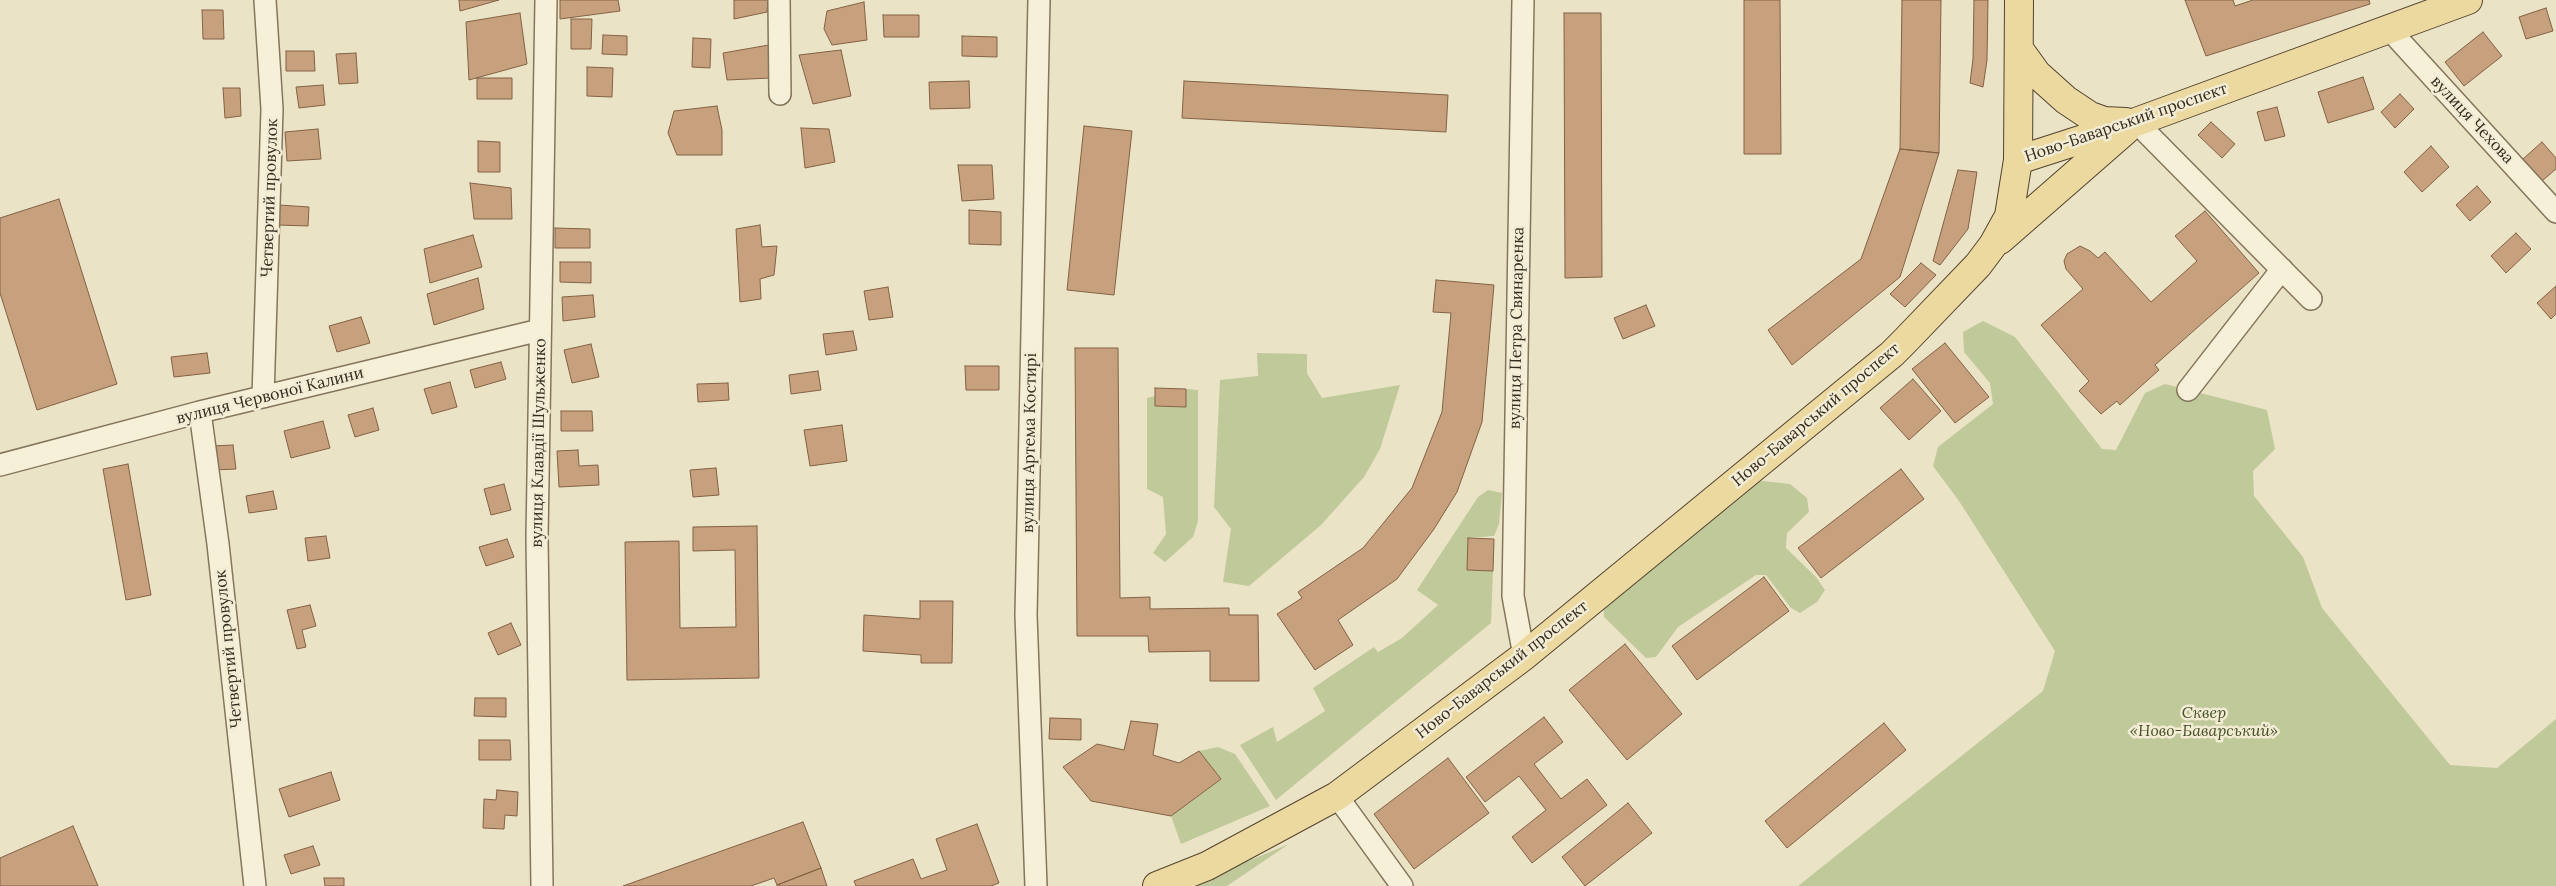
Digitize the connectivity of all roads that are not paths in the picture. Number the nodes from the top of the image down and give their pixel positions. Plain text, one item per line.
1 (265, 0) edge
2 (546, 0) edge
3 (779, 0) edge
4 (1039, 0) edge
5 (1522, 0) edge
6 (2019, 0) edge
7 (2468, 0) edge
8 (2388, 28) junction
9 (2019, 49) junction
10 (780, 94) dead end
11 (2136, 122) junction
12 (2018, 160) junction
13 (2556, 212) edge
14 (1993, 246) junction
15 (2282, 269) junction
16 (2311, 299) dead end
17 (540, 330) junction
18 (2188, 390) dead end
19 (263, 397) junction
20 (200, 412) junction
21 (0, 465) edge
22 (1524, 656) junction
23 (1337, 796) junction
24 (255, 886) edge
25 (542, 886) edge
26 (1036, 886) edge
27 (1157, 886) edge
28 (1402, 886) edge

1 - 19 street, Четвертий провулок
2 - 17 street, вулиця Клавдії Шульженко
3 - 10 street
4 - 26 street, вулиця Артема Костирі
5 - 22 street, вулиця Петра Свинаренка
6 - 9 main road
7 - 8 main road, Ново-Баварський проспект
8 - 11 main road, Ново-Баварський проспект
8 - 13 street, вулиця Чехова
9 - 11 main road
9 - 12 main road
11 - 12 main road, Ново-Баварський проспект
11 - 14 main road
11 - 15 street
12 - 14 main road, Ново-Баварський проспект
14 - 22 main road, Ново-Баварський проспект
15 - 16 street
15 - 18 street
17 - 19 street, вулиця Червоної Калини
17 - 25 street, вулиця Клавдії Шульженко
19 - 20 street, вулиця Червоної Калини
20 - 21 street, вулиця Червоної Калини
20 - 24 street, Четвертий провулок
22 - 23 main road, Ново-Баварський проспект
23 - 27 main road, Ново-Баварський проспект
23 - 28 street

